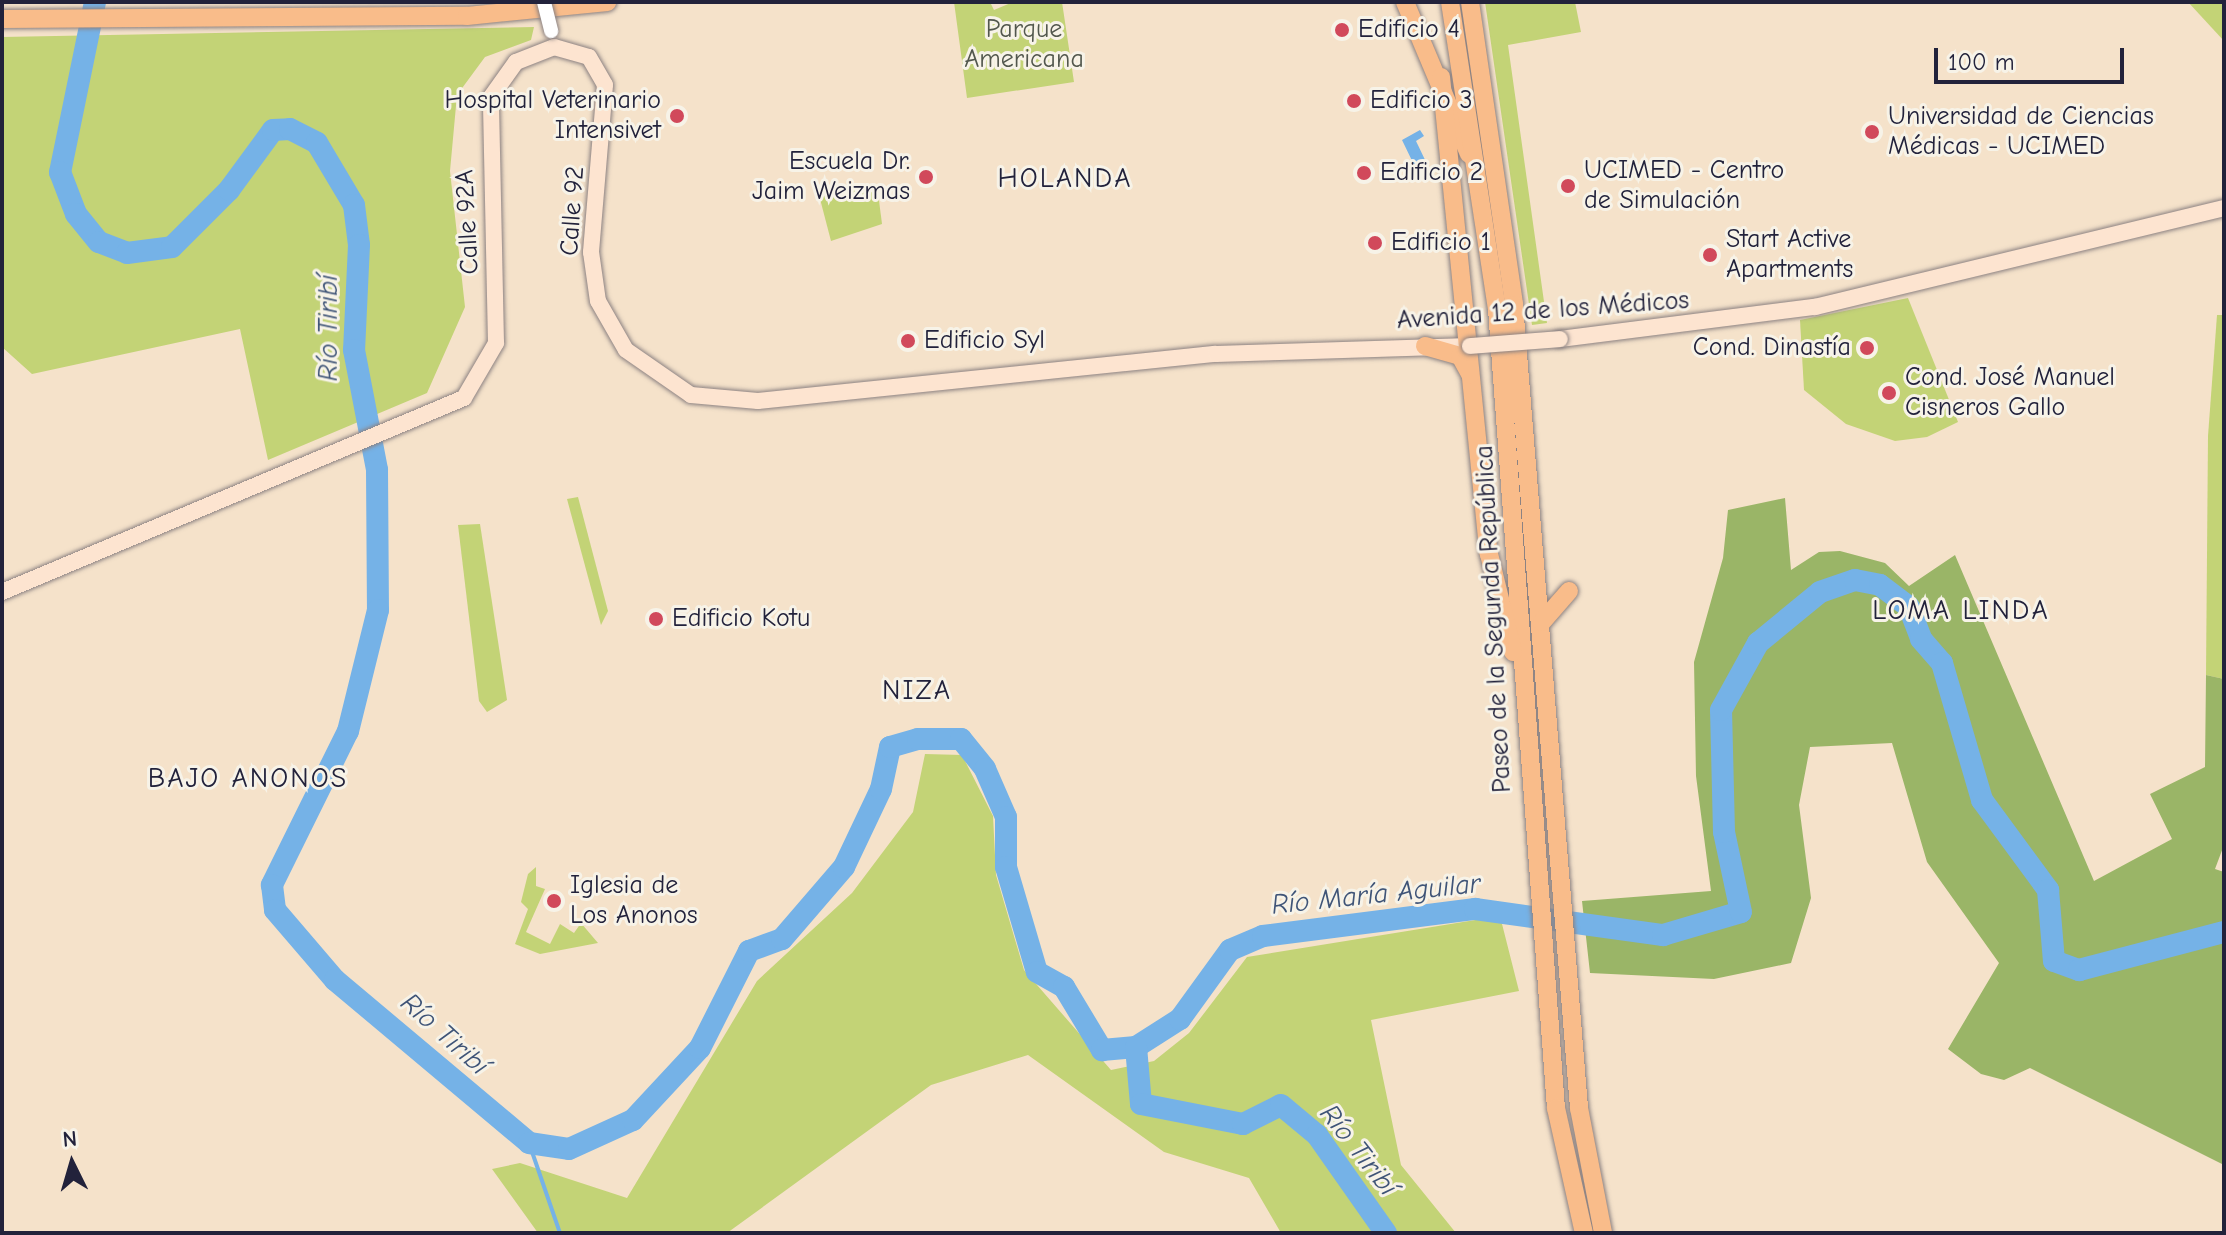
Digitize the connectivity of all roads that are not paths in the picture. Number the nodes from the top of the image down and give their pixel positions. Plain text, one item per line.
1 (544, 2) edge
2 (607, 2) edge
3 (1405, 2) edge
4 (1450, 2) edge
5 (1470, 2) edge
6 (2, 19) edge
7 (553, 39) junction
8 (1441, 77) junction
9 (1483, 192) junction
10 (2224, 208) edge
11 (1425, 346) junction
12 (1470, 346) junction
13 (1473, 382) junction
14 (758, 401) joint
15 (1569, 591) dead end
16 (2, 592) edge
17 (1542, 622) junction
18 (1524, 696) junction
19 (1584, 1233) edge
20 (1603, 1233) edge

1 - 7 street, bridge
2 - 6 highway
3 - 8 highway
4 - 9 highway, Paseo de la Segunda República
5 - 17 highway, Paseo de la Segunda República
7 - 14 main road, Calle 92
7 - 16 main road, Calle 92A
8 - 9 highway
8 - 12 highway
9 - 18 highway, Paseo de la Segunda República
10 - 12 main road, Avenida 12 de los Médicos, bridge
11 - 12 main road, Avenida 12 de los Médicos
11 - 13 highway
11 - 14 main road, Avenida 12 de los Médicos
12 - 13 highway
13 - 18 highway
15 - 17 highway
17 - 20 highway, Paseo de la Segunda República
18 - 19 highway, Paseo de la Segunda República

